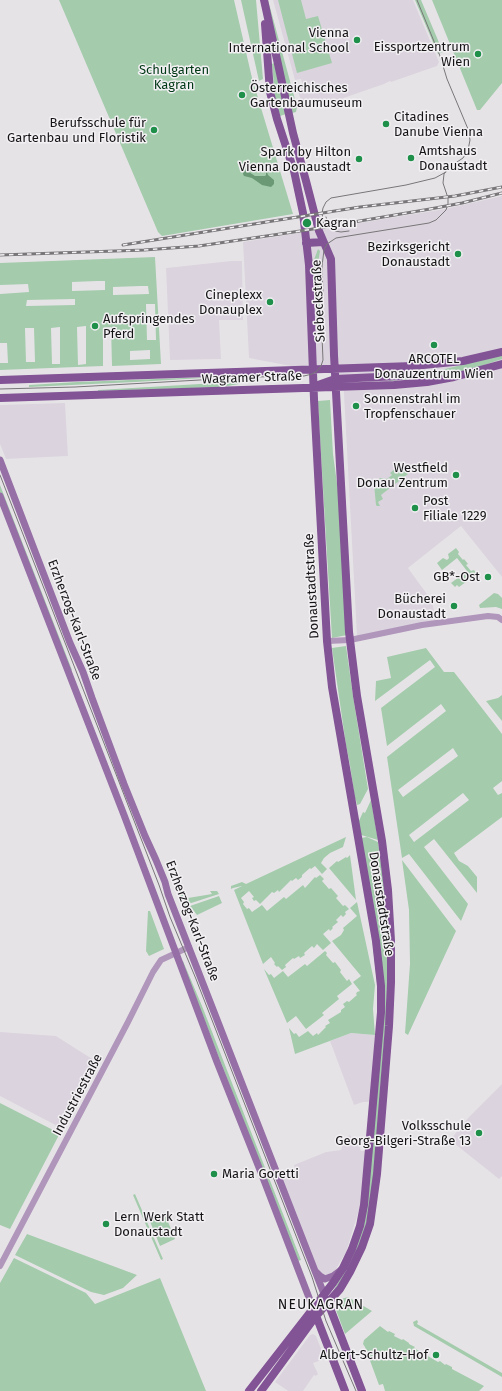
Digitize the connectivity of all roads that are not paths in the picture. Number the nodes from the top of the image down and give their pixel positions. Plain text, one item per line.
1 (260, 0) edge
2 (264, 0) edge
3 (324, 242) junction
4 (306, 243) junction
5 (502, 352) edge
6 (502, 364) edge
7 (413, 366) junction
8 (313, 369) junction
9 (334, 369) junction
10 (0, 380) edge
11 (335, 383) junction
12 (314, 388) junction
13 (0, 398) edge
14 (0, 460) edge
15 (0, 496) edge
16 (502, 620) edge
17 (350, 640) junction
18 (327, 641) junction
19 (189, 947) junction
20 (175, 953) junction
21 (0, 1266) edge
22 (343, 1268) junction
23 (316, 1272) junction
24 (324, 1294) junction
25 (328, 1304) junction
26 (313, 1308) junction
27 (316, 1316) junction
28 (249, 1391) edge
29 (261, 1391) edge
30 (345, 1391) edge
31 (362, 1391) edge

1 - 4 main road, Siebeckstraße
2 - 3 main road, Siebeckstraße
3 - 4 main road
3 - 9 main road, Siebeckstraße
4 - 8 main road, Siebeckstraße
5 - 7 main road, Wagramer Straße
6 - 11 main road, Wagramer Straße
7 - 9 main road, Wagramer Straße
7 - 11 main road
8 - 9 main road, Wagramer Straße
8 - 10 main road, Wagramer Straße
8 - 12 main road, Siebeckstraße
9 - 11 main road, Siebeckstraße
11 - 12 main road, Wagramer Straße
11 - 17 main road, Donaustadtstraße
12 - 13 main road, Wagramer Straße
12 - 18 main road, Donaustadtstraße
14 - 19 main road, Erzherzog-Karl-Straße
15 - 20 main road, Erzherzog-Karl-Straße
16 - 17 street
17 - 18 street
17 - 25 main road, Donaustadtstraße
18 - 22 main road, Donaustadtstraße
19 - 20 street, Industriestraße
19 - 23 main road, Erzherzog-Karl-Straße
20 - 21 street, Industriestraße
20 - 26 main road, Erzherzog-Karl-Straße
22 - 23 main road
22 - 24 main road, Donaustadtstraße
23 - 24 main road, Erzherzog-Karl-Straße
24 - 25 main road, Erzherzog-Karl-Straße
24 - 26 main road, Donaustadtstraße
25 - 27 main road, Donaustadtstraße
25 - 31 main road, Erzherzog-Karl-Straße
26 - 27 main road, Erzherzog-Karl-Straße
26 - 28 main road, Donaustadtstraße
27 - 29 main road, Donaustadtstraße
27 - 30 main road, Erzherzog-Karl-Straße

